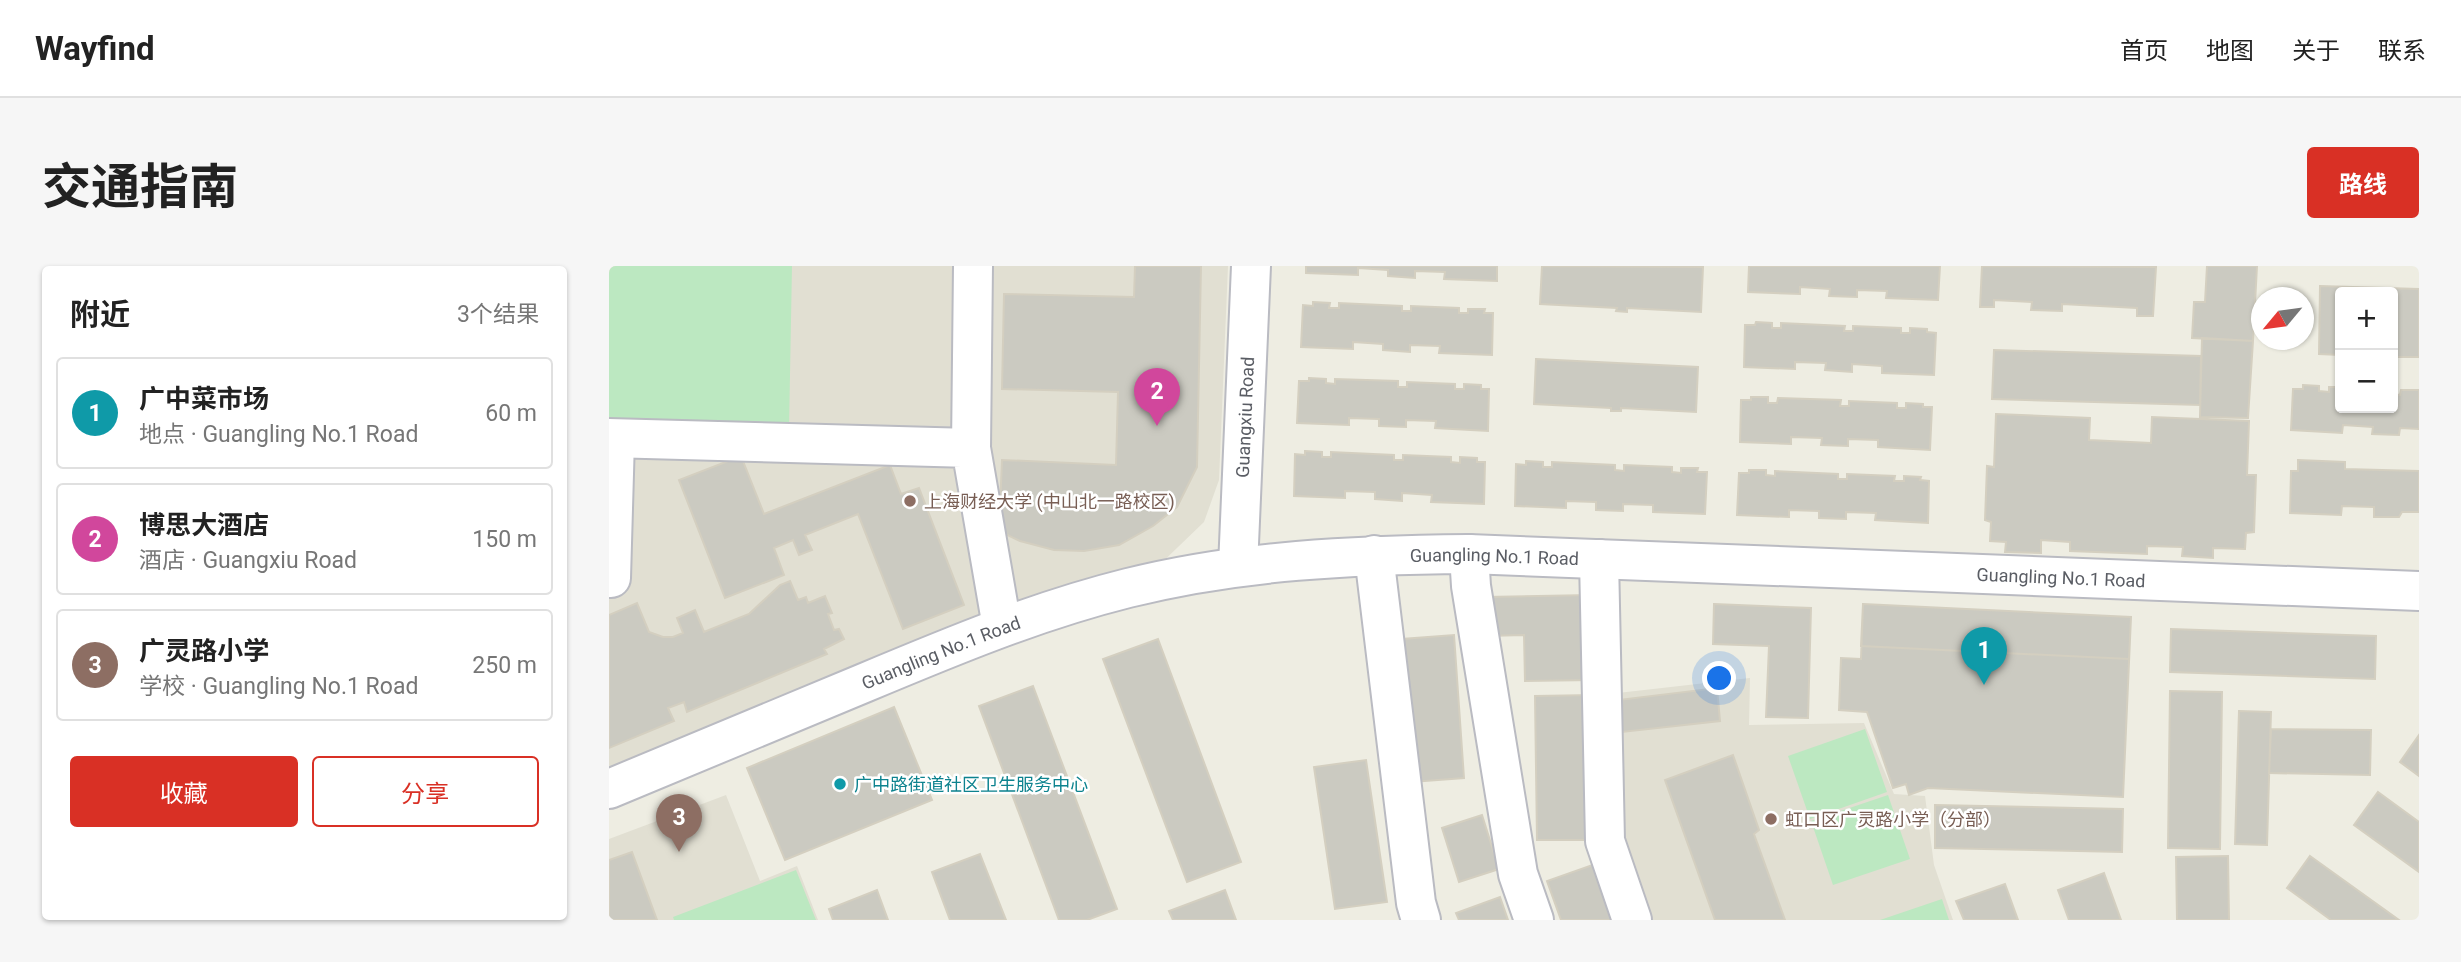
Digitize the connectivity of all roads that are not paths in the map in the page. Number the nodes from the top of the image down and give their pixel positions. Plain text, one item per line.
1 (973, 266) edge
2 (1251, 266) edge
3 (612, 438) edge
4 (971, 448) junction
5 (1469, 554) junction
6 (1374, 555) junction
7 (1599, 559) junction
8 (1238, 567) junction
9 (609, 578) edge
10 (2419, 591) edge
11 (1002, 626) junction
12 (609, 789) edge
13 (1421, 920) edge
14 (1534, 920) edge
15 (1632, 920) edge

1 - 4 street
2 - 8 street, Guangxiu Road
3 - 4 street
3 - 9 street
4 - 11 street
5 - 6 street, Guangling No.1 Road
5 - 7 street, Guangling No.1 Road
5 - 14 street
6 - 8 street, Guangling No.1 Road
6 - 13 street
7 - 10 street, Guangling No.1 Road
7 - 15 street
8 - 11 street, Guangling No.1 Road
11 - 12 street, Guangling No.1 Road

